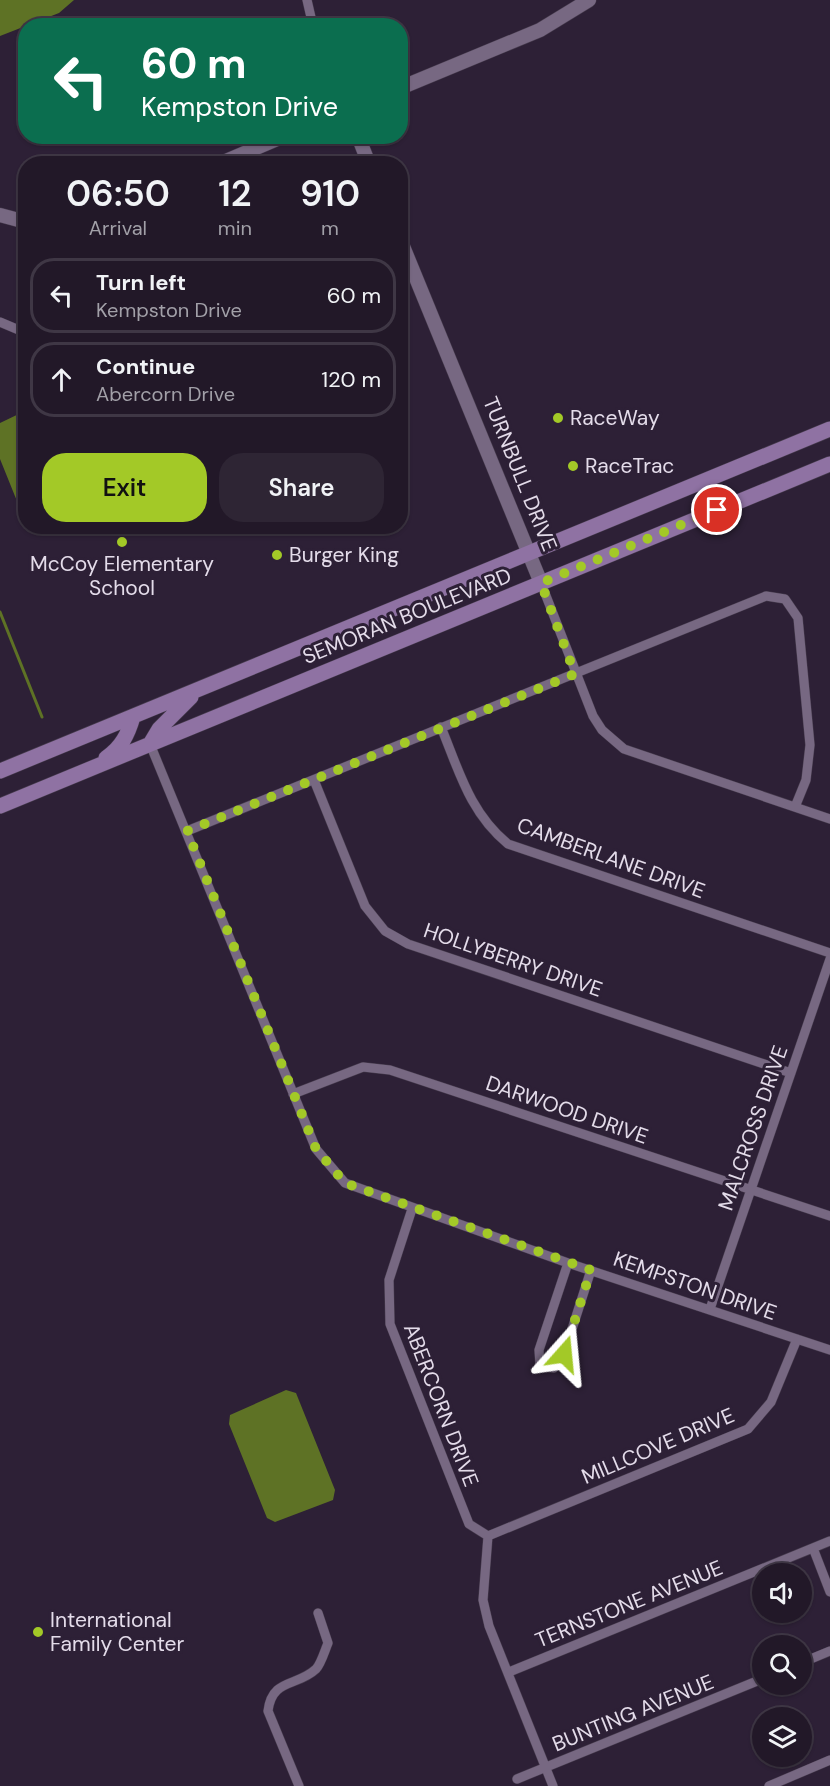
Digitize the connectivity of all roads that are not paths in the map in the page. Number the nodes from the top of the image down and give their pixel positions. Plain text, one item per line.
1 (307, 0) edge
2 (589, 0) edge
3 (311, 18) edge
4 (408, 85) edge
5 (265, 144) edge
6 (238, 156) edge
7 (0, 215) edge
8 (18, 220) edge
9 (408, 259) edge
10 (0, 322) edge
11 (18, 330) edge
12 (830, 429) edge
13 (830, 464) edge
14 (528, 553) junction
15 (541, 583) junction
16 (575, 674) junction
17 (200, 689) junction
18 (133, 717) junction
19 (441, 727) junction
20 (150, 744) junction
21 (86, 770) junction
22 (0, 771) edge
23 (315, 780) junction
24 (0, 806) edge
25 (795, 807) junction
26 (830, 819) edge
27 (187, 831) junction
28 (830, 953) edge
29 (830, 959) edge
30 (791, 1073) junction
31 (293, 1094) junction
32 (751, 1191) junction
33 (412, 1209) junction
34 (830, 1216) edge
35 (568, 1263) junction
36 (591, 1270) junction
37 (711, 1309) junction
38 (797, 1339) junction
39 (830, 1350) edge
40 (488, 1536) junction
41 (830, 1541) edge
42 (813, 1548) junction
43 (830, 1592) edge
44 (318, 1612) dead end
45 (830, 1651) edge
46 (812, 1658) edge
47 (508, 1672) junction
48 (752, 1683) edge
49 (830, 1760) edge
50 (545, 1768) junction
51 (517, 1779) dead end
52 (299, 1786) edge
53 (553, 1786) edge
54 (769, 1786) edge

1 - 3 street
2 - 4 street
5 - 6 street
7 - 8 street
9 - 14 street, TURNBULL DRIVE
10 - 11 street
12 - 14 main road, SEMORAN BOULEVARD
13 - 15 main road, SEMORAN BOULEVARD
14 - 15 street, TURNBULL DRIVE
14 - 17 main road, SEMORAN BOULEVARD
15 - 16 street, TURNBULL DRIVE
15 - 20 main road, SEMORAN BOULEVARD
16 - 19 street
16 - 25 street, TURNBULL DRIVE
16 - 25 street
17 - 18 main road, SEMORAN BOULEVARD
17 - 20 main road
18 - 21 main road
18 - 22 main road, SEMORAN BOULEVARD
19 - 23 street
19 - 28 street, CAMBERLANE DRIVE
20 - 21 main road, SEMORAN BOULEVARD
20 - 27 street
21 - 24 main road, SEMORAN BOULEVARD
23 - 27 street
23 - 30 street, HOLLYBERRY DRIVE
25 - 26 street, TURNBULL DRIVE
27 - 31 street
29 - 30 street, MALCROSS DRIVE
30 - 32 street, MALCROSS DRIVE
31 - 32 street, DARWOOD DRIVE
31 - 33 street
32 - 34 street, DARWOOD DRIVE
32 - 37 street, MALCROSS DRIVE
33 - 35 street, KEMPSTON DRIVE
33 - 40 street, ABERCORN DRIVE
35 - 36 street, KEMPSTON DRIVE
35 - 36 street
36 - 37 street, KEMPSTON DRIVE
37 - 38 street, KEMPSTON DRIVE
38 - 39 street, KEMPSTON DRIVE
38 - 40 street, MILLCOVE DRIVE
40 - 47 street
41 - 42 street, TERNSTONE AVENUE
42 - 43 street
42 - 47 street, TERNSTONE AVENUE
44 - 52 street
45 - 46 street
47 - 50 street
48 - 50 street, BUNTING AVENUE
49 - 54 street
50 - 51 street, BUNTING AVENUE
50 - 53 street

